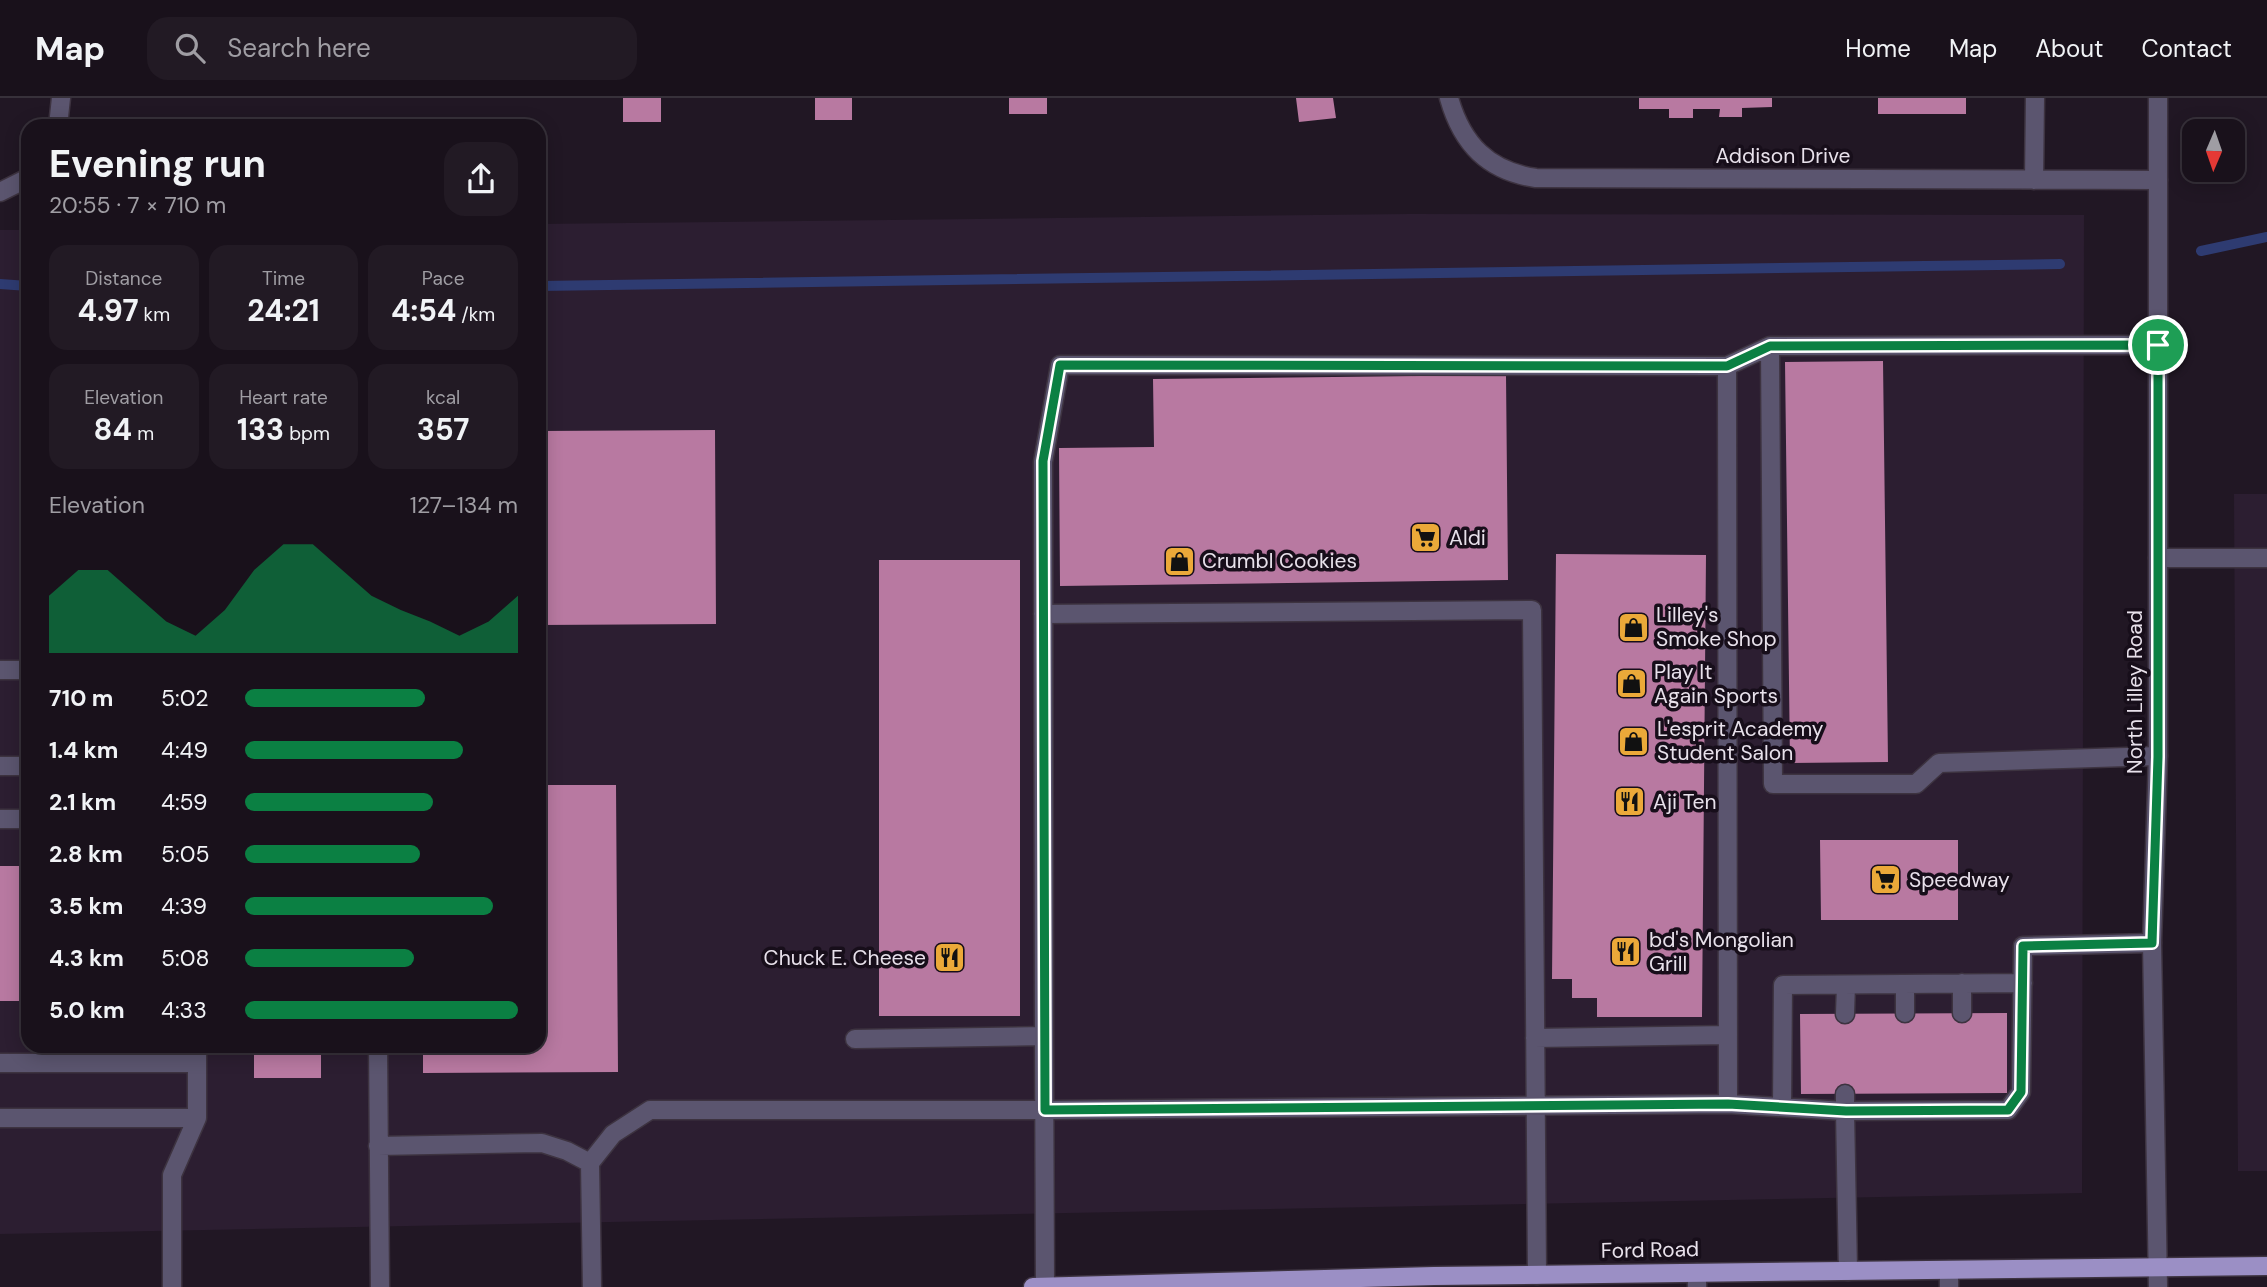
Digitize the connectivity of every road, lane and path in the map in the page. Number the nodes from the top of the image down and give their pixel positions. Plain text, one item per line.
1 (61, 98) edge
2 (1449, 98) edge
3 (2035, 98) edge
4 (2158, 98) edge
5 (59, 119) edge
6 (2034, 180) junction
7 (2158, 180) junction
8 (21, 182) edge
9 (0, 192) edge
10 (2158, 345) junction
11 (1770, 346) junction
12 (1727, 366) junction
13 (2158, 558) junction
14 (2267, 558) edge
15 (1043, 614) junction
16 (0, 670) edge
17 (21, 670) edge
18 (2158, 757) junction
19 (0, 766) edge
20 (21, 766) edge
21 (0, 819) edge
22 (21, 819) edge
23 (2152, 943) junction
24 (1962, 983) junction
25 (2022, 983) junction
26 (1905, 984) junction
27 (1846, 985) junction
28 (1905, 1013) dead end
29 (1962, 1013) dead end
30 (1845, 1014) dead end
31 (1728, 1035) junction
32 (1044, 1036) junction
33 (1535, 1038) junction
34 (855, 1039) dead end
35 (378, 1053) edge
36 (197, 1055) edge
37 (0, 1063) edge
38 (1845, 1102) junction
39 (1536, 1104) junction
40 (1728, 1104) junction
41 (1782, 1107) junction
42 (1045, 1110) junction
43 (0, 1118) edge
44 (197, 1118) junction
45 (378, 1146) junction
46 (590, 1163) junction
47 (2267, 1266) edge
48 (2158, 1267) junction
49 (1848, 1271) junction
50 (1537, 1275) junction
51 (1949, 1278) edge
52 (1697, 1280) edge
53 (1434, 1281) edge
54 (172, 1287) edge
55 (380, 1287) edge
56 (592, 1287) edge
57 (1033, 1287) edge
58 (1045, 1287) edge
59 (2158, 1287) edge

1 - 5 street
2 - 6 street, Addison Drive
3 - 6 street
4 - 7 street, North Lilley Road
6 - 7 street, Addison Drive
7 - 10 street, North Lilley Road
8 - 9 street
10 - 11 street
10 - 13 street, North Lilley Road
11 - 12 street
11 - 18 street
12 - 15 street
12 - 31 street
13 - 14 street
13 - 18 street, North Lilley Road
15 - 32 street
15 - 33 street
16 - 17 street
18 - 23 street, North Lilley Road
19 - 20 street
21 - 22 street
23 - 25 street
23 - 48 street, North Lilley Road
24 - 25 street
24 - 26 street
24 - 29 street
25 - 38 street
26 - 27 street
26 - 28 street
27 - 30 street
27 - 41 street
31 - 33 street
31 - 40 street
32 - 34 street
32 - 42 street
33 - 39 street
35 - 45 street
36 - 37 street
36 - 44 street
38 - 41 street
38 - 49 street
39 - 40 street
39 - 42 street
39 - 50 street
40 - 41 street
42 - 46 street
42 - 58 street
43 - 44 street
44 - 54 street
45 - 46 street
45 - 55 street
46 - 56 street
47 - 48 main road, Ford Road
48 - 51 main road, Ford Road
48 - 59 street, North Lilley Road
49 - 51 main road, Ford Road
49 - 52 main road, Ford Road
50 - 52 main road, Ford Road
50 - 53 main road, Ford Road
53 - 58 main road, Ford Road
57 - 58 main road, Ford Road

